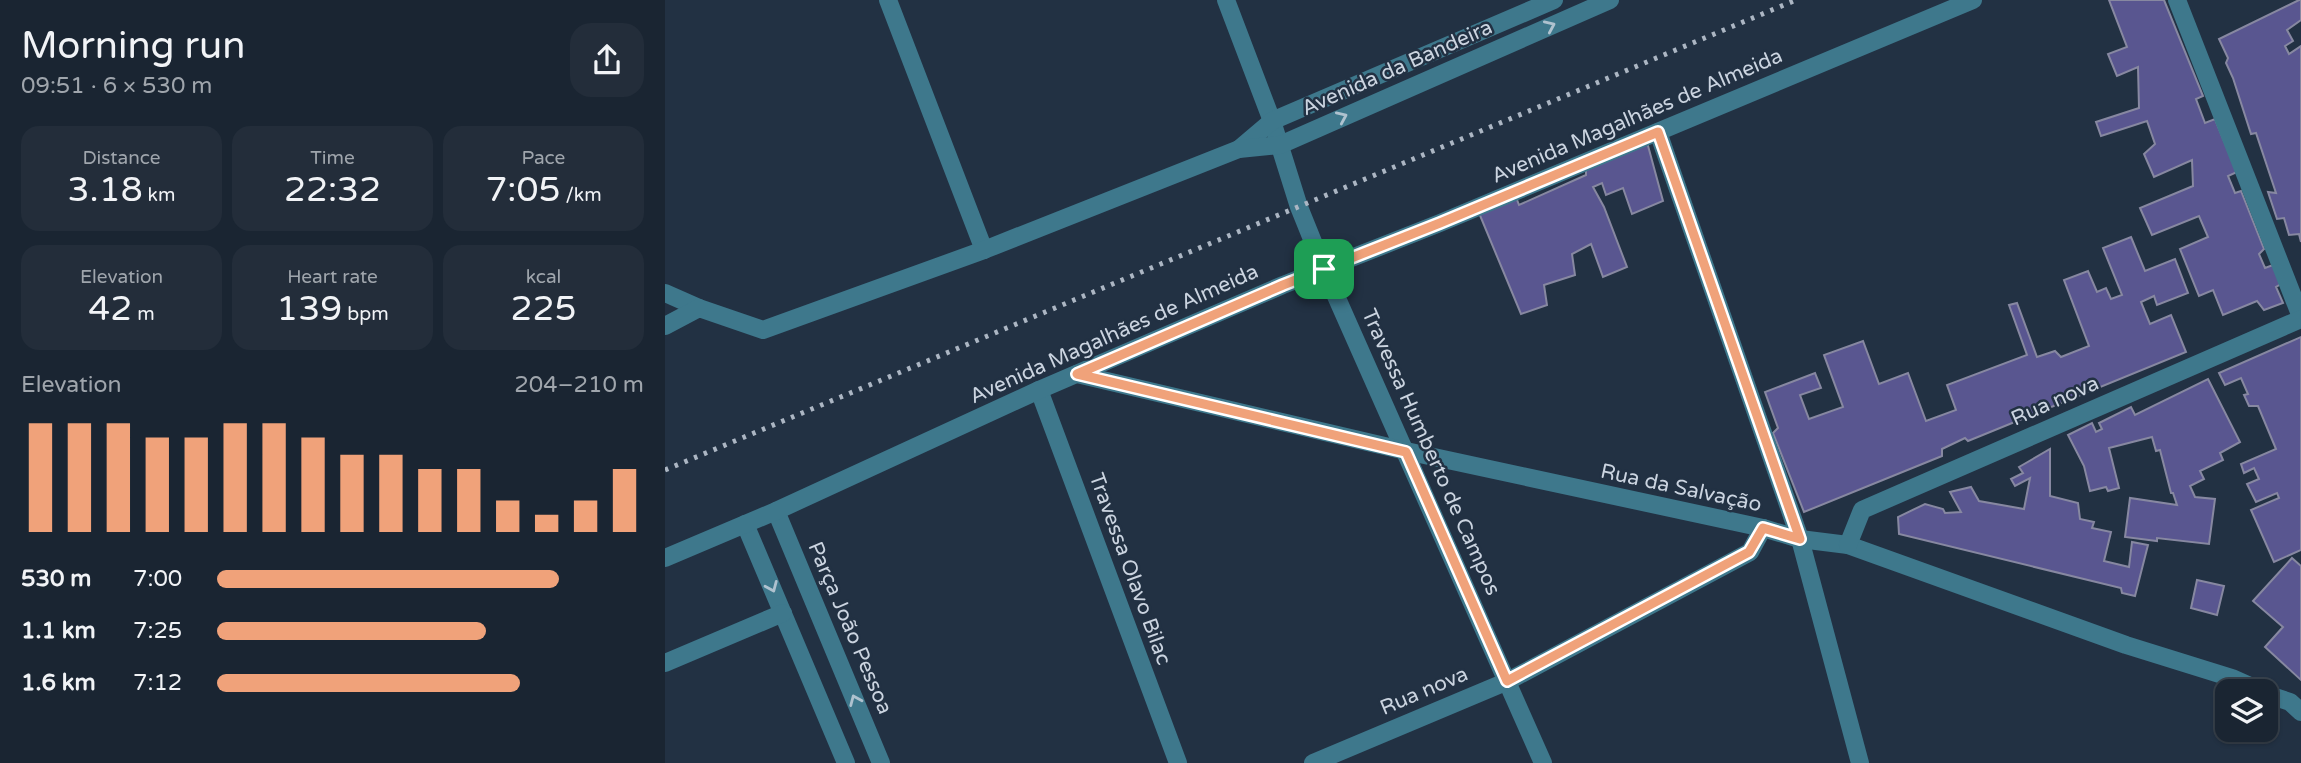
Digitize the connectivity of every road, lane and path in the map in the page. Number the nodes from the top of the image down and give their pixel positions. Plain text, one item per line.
1 (888, 0) edge
2 (1226, 0) edge
3 (1554, 0) edge
4 (1610, 0) edge
5 (1973, 0) edge
6 (2177, 0) edge
7 (1590, 4) edge
8 (1272, 121) junction
9 (1658, 132) junction
10 (1280, 145) junction
11 (1239, 149) junction
12 (984, 250) junction
13 (1324, 269) junction
14 (665, 293) edge
15 (699, 308) junction
16 (2301, 318) edge
17 (665, 326) edge
18 (1077, 374) junction
19 (1039, 390) junction
20 (1406, 452) junction
21 (776, 511) junction
22 (745, 524) junction
23 (1763, 528) junction
24 (1800, 539) junction
25 (1848, 545) junction
26 (665, 558) edge
27 (783, 613) junction
28 (665, 663) edge
29 (2234, 679) edge
30 (1507, 681) junction
31 (2278, 697) edge
32 (2297, 702) edge
33 (846, 763) edge
34 (881, 763) edge
35 (1178, 763) edge
36 (1313, 763) edge
37 (1543, 763) edge
38 (1860, 763) edge

1 - 12 street
2 - 8 street, Travessa Humberto de Campos
3 - 8 street, Avenida da Bandeira
4 - 7 street, Avenida da Bandeira
5 - 9 street, Avenida Magalhães de Almeida
6 - 16 street
10 -> 7 street, Avenida da Bandeira
8 - 10 street, Travessa Humberto de Campos
8 - 11 street
9 - 13 street, Avenida Magalhães de Almeida
9 - 24 street
10 - 11 street
10 - 13 street, Travessa Humberto de Campos
11 - 12 street
12 - 15 street
13 - 18 street, Avenida Magalhães de Almeida
13 - 20 street, Travessa Humberto de Campos
14 - 15 street
15 - 17 street
16 - 25 street, Rua nova
18 - 19 street, Avenida Magalhães de Almeida
18 - 20 street, Rua da Salvação
19 - 21 street, Avenida Magalhães de Almeida
19 - 35 street, Travessa Olavo Bilac
20 - 23 street, Rua da Salvação
20 - 30 street, Travessa Humberto de Campos
21 - 22 street, Avenida Magalhães de Almeida
34 -> 21 street, Parça João Pessoa
22 - 26 street, Avenida Magalhães de Almeida
22 -> 27 street
23 - 24 street, Rua da Salvação
23 - 30 street, Rua nova
24 - 25 street, Rua da Salvação
24 - 38 street
25 - 29 street, Rua da Salvação
27 - 28 street
27 - 33 street
30 - 36 street, Rua nova
30 - 37 street, Travessa Humberto de Campos
31 - 32 street

